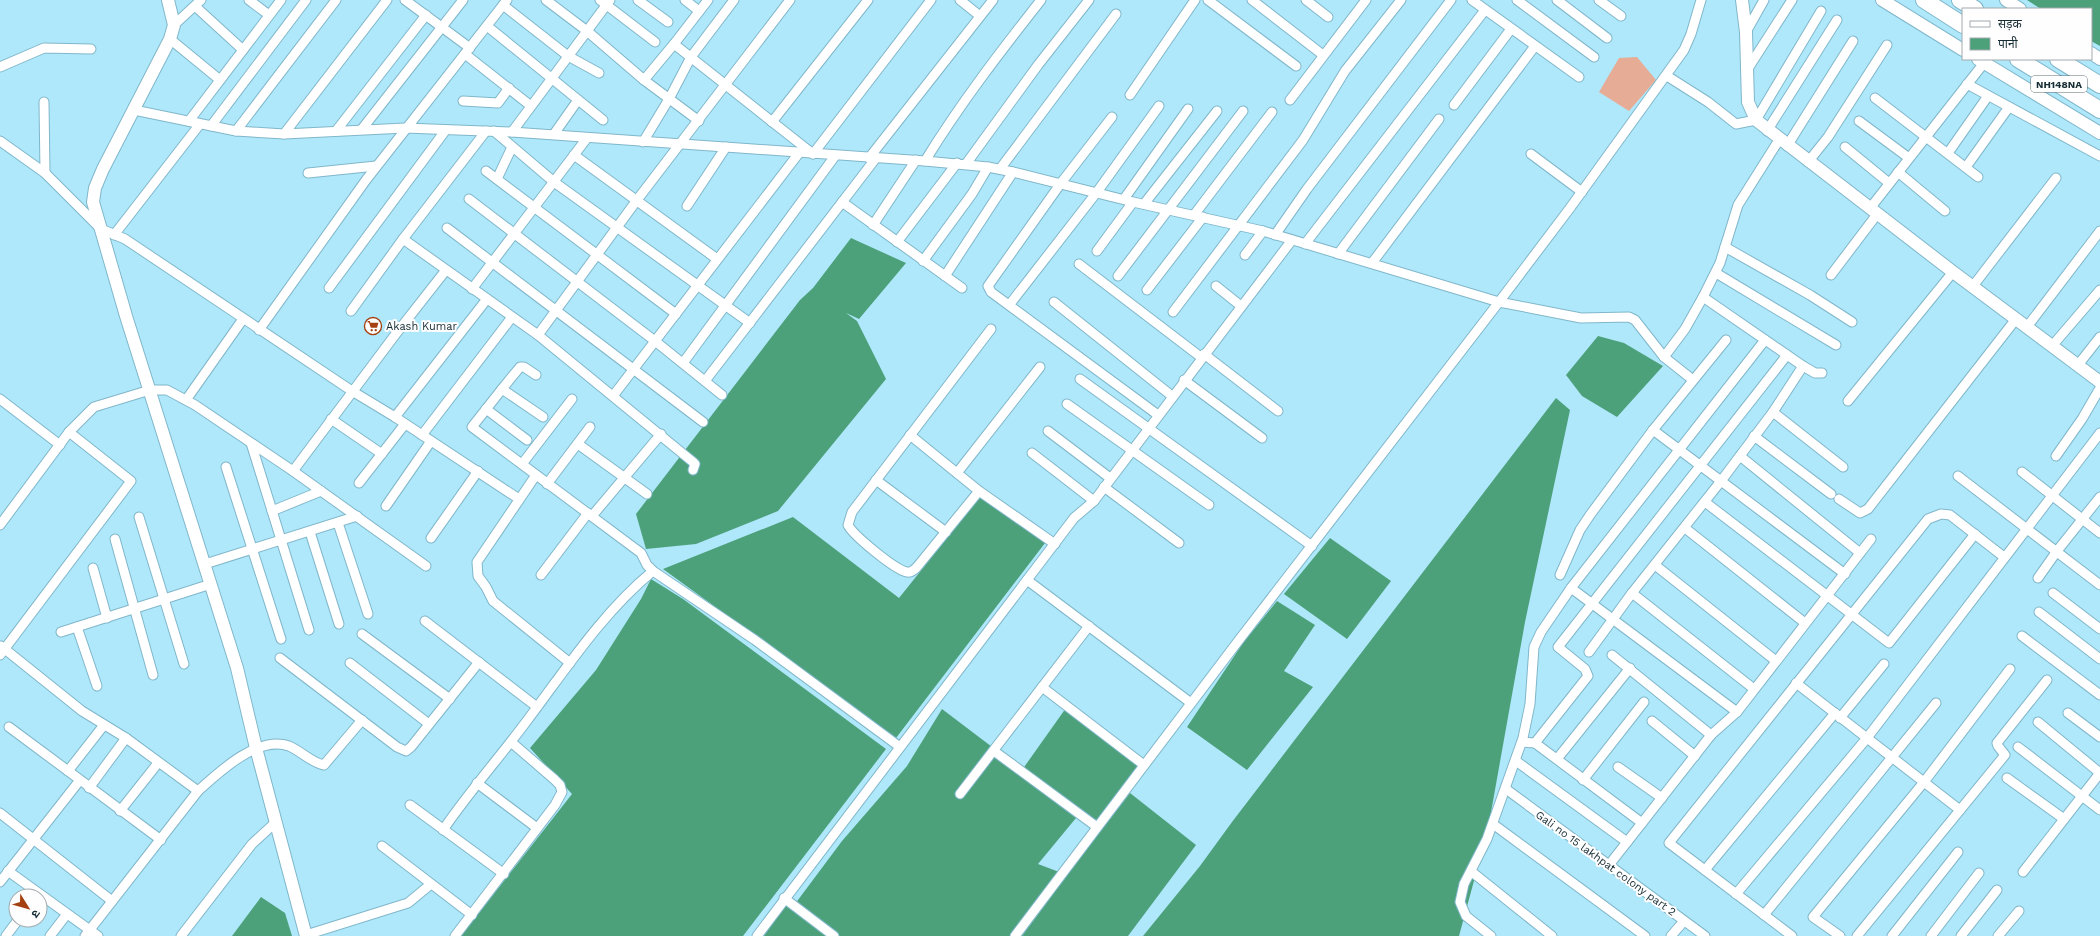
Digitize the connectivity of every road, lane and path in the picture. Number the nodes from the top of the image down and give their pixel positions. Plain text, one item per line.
1 (168, 0) edge
2 (249, 0) edge
3 (281, 0) edge
4 (306, 0) edge
5 (336, 0) edge
6 (387, 0) edge
7 (405, 0) edge
8 (463, 0) edge
9 (546, 0) edge
10 (638, 0) edge
11 (684, 0) edge
12 (708, 0) edge
13 (734, 0) edge
14 (790, 0) edge
15 (868, 0) edge
16 (930, 0) edge
17 (960, 0) edge
18 (993, 0) edge
19 (1041, 0) edge
20 (1089, 0) edge
21 (1195, 0) edge
22 (1208, 0) edge
23 (1252, 0) edge
24 (1306, 0) edge
25 (1366, 0) edge
26 (1401, 0) edge
27 (1451, 0) edge
28 (1472, 0) edge
29 (1516, 0) edge
30 (1557, 0) edge
31 (1599, 0) edge
32 (1701, 0) edge
33 (1742, 0) edge
34 (1764, 0) edge
35 (1792, 0) edge
36 (1882, 0) edge
37 (1924, 0) edge
38 (1960, 0) edge
39 (2006, 0) edge
40 (505, 2) edge
41 (605, 2) edge
42 (199, 3) edge
43 (1973, 8) edge
44 (2018, 8) edge
45 (1485, 10) junction
46 (699, 11) junction
47 (1821, 11) dead end
48 (1116, 14) dead end
49 (269, 15) junction
50 (426, 15) junction
51 (980, 16) junction
52 (1621, 16) dead end
53 (1328, 17) dead end
54 (1837, 20) dead end
55 (668, 22) dead end
56 (1962, 24) edge
57 (174, 25) junction
58 (487, 26) junction
59 (442, 28) junction
60 (1511, 29) junction
61 (587, 31) junction
62 (1746, 32) junction
63 (1607, 38) dead end
64 (170, 40) junction
65 (1852, 41) dead end
66 (655, 42) dead end
67 (674, 44) junction
68 (1886, 45) dead end
69 (1535, 46) junction
70 (90, 49) dead end
71 (1962, 49) edge
72 (243, 50) junction
73 (468, 51) junction
74 (1323, 55) junction
75 (568, 56) junction
76 (691, 57) junction
77 (1594, 57) dead end
78 (2020, 60) edge
79 (2060, 60) edge
80 (1981, 61) edge
81 (1296, 66) dead end
82 (0, 67) edge
83 (1747, 70) junction
84 (599, 73) dead end
85 (1667, 76) junction
86 (1579, 78) dead end
87 (551, 79) junction
88 (220, 80) junction
89 (644, 80) junction
90 (727, 84) junction
91 (1967, 84) junction
92 (2100, 85) edge
93 (509, 88) junction
94 (1130, 94) dead end
95 (1988, 96) junction
96 (1875, 98) dead end
97 (669, 99) junction
98 (578, 100) junction
99 (1290, 100) dead end
100 (463, 101) dead end
101 (44, 102) dead end
102 (1454, 105) dead end
103 (531, 106) junction
104 (1160, 106) dead end
105 (2009, 107) junction
106 (1188, 109) dead end
107 (134, 110) junction
108 (2100, 110) edge
109 (1217, 111) dead end
110 (1243, 111) dead end
111 (1272, 112) dead end
112 (1112, 116) dead end
113 (1439, 119) dead end
114 (603, 120) dead end
115 (1756, 120) junction
116 (699, 121) junction
117 (1859, 121) dead end
118 (189, 122) junction
119 (772, 122) junction
120 (200, 124) junction
121 (211, 126) junction
122 (406, 128) junction
123 (362, 129) junction
124 (236, 131) junction
125 (336, 131) junction
126 (445, 131) junction
127 (490, 131) junction
128 (1767, 131) junction
129 (512, 132) junction
130 (2100, 133) edge
131 (284, 134) junction
132 (554, 134) junction
133 (1926, 136) junction
134 (587, 138) junction
135 (0, 141) edge
136 (643, 142) junction
137 (1783, 143) junction
138 (681, 145) junction
139 (512, 147) junction
140 (726, 147) junction
141 (1845, 147) dead end
142 (799, 153) junction
143 (1948, 153) junction
144 (813, 154) junction
145 (1531, 154) dead end
146 (574, 155) junction
147 (835, 156) junction
148 (2100, 156) edge
149 (872, 158) junction
150 (1909, 158) junction
151 (921, 160) junction
152 (1808, 162) junction
153 (962, 164) junction
154 (376, 166) junction
155 (988, 167) junction
156 (1966, 167) junction
157 (1000, 169) junction
158 (486, 171) dead end
159 (1013, 172) junction
160 (1898, 172) junction
161 (45, 173) junction
162 (308, 173) dead end
163 (1978, 177) dead end
164 (2056, 178) dead end
165 (497, 179) junction
166 (554, 182) junction
167 (1061, 183) junction
168 (1890, 183) junction
169 (1097, 192) junction
170 (1582, 192) junction
171 (469, 199) dead end
172 (637, 200) junction
173 (1129, 200) junction
174 (842, 202) junction
175 (1144, 204) junction
176 (687, 206) dead end
177 (533, 208) junction
178 (1170, 210) junction
179 (1874, 210) junction
180 (1945, 211) dead end
181 (1194, 215) junction
182 (1203, 217) junction
183 (872, 225) junction
184 (1239, 225) junction
185 (447, 228) dead end
186 (617, 228) junction
187 (101, 230) junction
188 (1262, 231) junction
189 (2100, 231) edge
190 (514, 234) junction
191 (114, 235) junction
192 (1275, 235) junction
193 (403, 239) junction
194 (1292, 240) junction
195 (897, 242) junction
196 (1305, 244) junction
197 (1725, 247) junction
198 (1097, 251) dead end
199 (1338, 254) junction
200 (597, 255) junction
201 (1245, 255) dead end
202 (718, 259) junction
203 (923, 261) junction
204 (492, 263) junction
205 (1372, 263) junction
206 (1079, 264) dead end
207 (446, 270) junction
208 (1952, 272) junction
209 (1716, 273) junction
210 (1831, 275) dead end
211 (945, 276) junction
212 (1118, 276) dead end
213 (577, 282) junction
214 (697, 286) junction
215 (1216, 286) dead end
216 (1973, 286) junction
217 (329, 288) dead end
218 (472, 288) junction
219 (962, 288) dead end
220 (1147, 290) dead end
221 (2100, 290) edge
222 (1704, 297) junction
223 (486, 299) junction
224 (1054, 302) dead end
225 (1499, 302) junction
226 (1010, 304) junction
227 (725, 306) junction
228 (1241, 306) junction
229 (556, 310) junction
230 (351, 311) dead end
231 (1173, 312) dead end
232 (676, 314) junction
233 (512, 317) junction
234 (244, 319) junction
235 (2016, 319) junction
236 (1852, 322) dead end
237 (750, 323) junction
238 (2027, 327) junction
239 (991, 329) dead end
240 (259, 330) junction
241 (538, 336) junction
242 (2100, 337) edge
243 (656, 340) junction
244 (1726, 340) dead end
245 (1766, 340) junction
246 (1836, 346) dead end
247 (2052, 346) junction
248 (1787, 355) junction
249 (1203, 356) junction
250 (1664, 357) junction
251 (683, 363) junction
252 (2078, 365) junction
253 (1803, 366) junction
254 (1040, 368) dead end
255 (633, 370) junction
256 (1822, 372) dead end
257 (536, 375) dead end
258 (1080, 379) dead end
259 (1184, 380) junction
260 (1693, 380) junction
261 (705, 381) junction
262 (2100, 382) edge
263 (502, 388) junction
264 (150, 390) junction
265 (352, 391) junction
266 (722, 395) dead end
267 (613, 396) junction
268 (1172, 396) junction
269 (572, 399) dead end
270 (186, 400) junction
271 (1848, 401) dead end
272 (1, 402) edge
273 (1067, 404) dead end
274 (486, 409) junction
275 (1278, 411) dead end
276 (1773, 412) junction
277 (1158, 415) junction
278 (396, 417) junction
279 (543, 418) dead end
280 (331, 419) junction
281 (703, 422) dead end
282 (405, 424) junction
283 (590, 427) dead end
284 (1148, 429) junction
285 (1653, 430) junction
286 (1048, 431) dead end
287 (69, 432) junction
288 (2100, 433) edge
289 (661, 434) junction
290 (910, 434) junction
291 (422, 435) junction
292 (1754, 436) junction
293 (1262, 438) dead end
294 (527, 440) dead end
295 (431, 441) junction
296 (251, 443) junction
297 (578, 444) junction
298 (60, 445) junction
299 (1131, 450) junction
300 (1680, 450) junction
301 (1032, 453) dead end
302 (382, 454) junction
303 (1740, 456) junction
304 (2056, 456) dead end
305 (522, 464) junction
306 (1701, 466) junction
307 (226, 467) dead end
308 (1843, 467) dead end
309 (693, 470) dead end
310 (293, 471) junction
311 (478, 471) junction
312 (2022, 472) dead end
313 (957, 473) junction
314 (536, 475) junction
315 (1958, 476) dead end
316 (624, 477) junction
317 (1110, 478) junction
318 (876, 480) junction
319 (1721, 481) junction
320 (359, 483) dead end
321 (547, 484) junction
322 (1104, 487) junction
323 (321, 491) junction
324 (979, 491) junction
325 (647, 494) dead end
326 (1831, 494) dead end
327 (2052, 496) junction
328 (2100, 498) edge
329 (519, 499) junction
330 (1839, 500) dead end
331 (1094, 501) junction
332 (1705, 502) junction
333 (1209, 505) dead end
334 (386, 506) dead end
335 (272, 511) junction
336 (590, 515) junction
337 (357, 516) junction
338 (139, 517) dead end
339 (2082, 519) junction
340 (338, 522) junction
341 (0, 526) edge
342 (2027, 527) junction
343 (1685, 528) junction
344 (310, 532) junction
345 (946, 532) junction
346 (2100, 533) edge
347 (1975, 534) junction
348 (431, 538) dead end
349 (115, 539) dead end
350 (1871, 539) dead end
351 (281, 540) junction
352 (1179, 543) dead end
353 (1054, 544) junction
354 (1312, 546) junction
355 (253, 549) junction
356 (2057, 551) junction
357 (1860, 554) junction
358 (2004, 557) junction
359 (205, 564) junction
360 (1655, 565) junction
361 (426, 566) dead end
362 (93, 568) dead end
363 (650, 568) junction
364 (1845, 574) junction
365 (541, 575) dead end
366 (1560, 575) dead end
367 (2038, 578) dead end
368 (1027, 580) junction
369 (211, 584) junction
370 (2100, 584) edge
371 (1571, 588) junction
372 (1632, 593) junction
373 (2053, 593) dead end
374 (1827, 596) junction
375 (163, 599) junction
376 (1592, 604) junction
377 (135, 608) junction
378 (2039, 612) dead end
379 (368, 614) dead end
380 (1852, 614) junction
381 (107, 618) junction
382 (1613, 620) junction
383 (425, 621) dead end
384 (1805, 623) junction
385 (338, 624) dead end
386 (1089, 626) junction
387 (77, 627) junction
388 (2100, 629) edge
389 (309, 630) dead end
390 (61, 632) dead end
391 (362, 634) dead end
392 (2022, 636) dead end
393 (281, 639) dead end
394 (2, 649) edge
395 (1589, 652) dead end
396 (1612, 655) dead end
397 (280, 658) dead end
398 (2100, 659) edge
399 (1776, 661) junction
400 (479, 662) junction
401 (350, 663) dead end
402 (570, 663) junction
403 (184, 664) dead end
404 (1884, 664) dead end
405 (1630, 668) junction
406 (2010, 669) dead end
407 (153, 675) dead end
408 (2048, 680) dead end
409 (1796, 683) junction
410 (97, 686) dead end
411 (1042, 687) junction
412 (1754, 689) junction
413 (2100, 695) edge
414 (450, 699) junction
415 (1644, 702) dead end
416 (1191, 703) junction
417 (1936, 703) dead end
418 (537, 707) junction
419 (1737, 712) junction
420 (2068, 713) dead end
421 (1838, 716) junction
422 (362, 720) junction
423 (1652, 722) dead end
424 (2038, 722) dead end
425 (104, 724) junction
426 (429, 724) junction
427 (10, 727) dead end
428 (1711, 735) junction
429 (2100, 737) edge
430 (126, 738) junction
431 (1867, 738) junction
432 (511, 742) junction
433 (1522, 742) junction
434 (1535, 743) junction
435 (900, 747) junction
436 (2018, 747) dead end
437 (256, 748) junction
438 (994, 750) junction
439 (1695, 756) junction
440 (1893, 758) junction
441 (1557, 759) junction
442 (1516, 761) junction
443 (158, 763) junction
444 (1144, 765) junction
445 (1618, 766) dead end
446 (68, 771) junction
447 (2100, 773) edge
448 (2007, 778) dead end
449 (80, 780) junction
450 (1583, 780) junction
451 (1924, 782) junction
452 (477, 783) junction
453 (89, 788) junction
454 (1506, 789) junction
455 (198, 791) junction
456 (960, 794) dead end
457 (2081, 796) junction
458 (1662, 798) junction
459 (410, 805) dead end
460 (1960, 810) junction
461 (2100, 810) edge
462 (120, 811) junction
463 (0, 813) edge
464 (2064, 819) junction
465 (276, 822) junction
466 (1642, 823) junction
467 (1493, 824) junction
468 (1097, 827) junction
469 (537, 828) junction
470 (443, 830) junction
471 (34, 839) junction
472 (161, 840) junction
473 (1627, 842) junction
474 (382, 846) dead end
475 (1958, 852) dead end
476 (1609, 865) junction
477 (1705, 870) junction
478 (8, 871) junction
479 (1472, 872) junction
480 (2023, 872) dead end
481 (1979, 873) dead end
482 (504, 874) junction
483 (0, 882) edge
484 (431, 884) junction
485 (29, 888) edge
486 (1997, 890) dead end
487 (1736, 894) junction
488 (784, 898) junction
489 (48, 901) edge
490 (112, 901) junction
491 (2019, 911) dead end
492 (67, 914) junction
493 (472, 915) junction
494 (1764, 915) junction
495 (1684, 921) junction
496 (88, 933) edge
497 (50, 936) edge
498 (98, 936) edge
499 (181, 936) edge
500 (306, 936) edge
501 (455, 936) edge
502 (757, 936) edge
503 (834, 936) edge
504 (1015, 936) edge
505 (1491, 936) edge
506 (1552, 936) edge
507 (1645, 936) edge
508 (1671, 936) edge
509 (1705, 936) edge
510 (1792, 936) edge
511 (1840, 936) edge
512 (1857, 936) edge
513 (1892, 936) edge
514 (1931, 936) edge
515 (1961, 936) edge
516 (1998, 936) edge

1 - 57 street
2 - 49 street
3 - 49 street
4 - 121 street
5 - 124 street
6 - 131 street
7 - 50 street
8 - 59 street
9 - 61 street
10 - 55 street
11 - 46 street
12 - 46 street
13 - 76 street
14 - 90 street
15 - 119 street
16 - 144 street
17 - 51 street
18 - 51 street
19 - 151 street
20 - 153 street
21 - 94 street
22 - 81 street
23 - 74 street
24 - 53 street
25 - 74 street
26 - 184 street
27 - 192 street
28 - 45 street
29 - 77 street
30 - 63 street
31 - 52 street
32 - 85 street
33 - 62 street
34 - 62 street
35 - 83 street
36 - 71 street
37 - 56 highway
38 - 43 highway
39 - 44 street
40 - 58 street
40 - 75 street
41 - 61 street
41 - 66 street
42 - 57 street
42 - 72 street
45 - 60 street
45 - 196 street
46 - 67 street
47 - 115 street
48 - 157 street
49 - 72 street
50 - 59 street
50 - 125 street
51 - 149 street
54 - 128 street
57 - 64 street
58 - 73 street
58 - 87 street
59 - 73 street
59 - 123 street
60 - 69 street
60 - 102 street
61 - 75 street
61 - 89 street
62 - 83 street
64 - 88 street
64 - 107 street
65 - 137 street
67 - 76 street
67 - 89 street
68 - 152 street
69 - 86 street
69 - 205 street
70 - 82 street
72 - 88 street
73 - 93 street
73 - 122 street
74 - 99 street
75 - 84 street
75 - 87 street
76 - 90 street
76 - 97 street
78 - 108 highway, NH148NA
79 - 92 highway, NH148NA
80 - 91 street
80 - 130 street
83 - 115 street
85 - 115 street
85 - 170 street
87 - 98 street
87 - 103 street
88 - 118 street
89 - 97 street
90 - 116 street
90 - 119 street
91 - 95 street
91 - 133 street
93 - 100 street
93 - 103 street
95 - 105 street
95 - 143 street
96 - 133 street
97 - 116 street
97 - 136 street
98 - 114 street
98 - 132 street
101 - 161 street
103 - 129 street
104 - 169 street
105 - 148 street
105 - 156 street
106 - 173 street
107 - 118 street
107 - 187 street
109 - 175 street
110 - 178 street
111 - 181 street
112 - 167 street
113 - 199 street
115 - 128 street
116 - 138 street
117 - 150 street
118 - 120 street
119 - 144 street
120 - 121 street
120 - 191 street
121 - 124 street
122 - 123 street
122 - 126 street
122 - 154 street
123 - 125 street
124 - 131 street
125 - 131 street
126 - 127 street
126 - 217 street
127 - 129 street
127 - 139 street
127 - 193 street
128 - 137 street
129 - 132 street
132 - 134 street
133 - 143 street
133 - 150 street
134 - 136 street
134 - 146 street
135 - 161 street
136 - 138 street
137 - 152 street
137 - 197 street
138 - 140 street
138 - 172 street
139 - 165 street
139 - 166 street
140 - 142 street
140 - 176 street
141 - 168 street
142 - 144 street
142 - 202 street
143 - 156 street
144 - 147 street
145 - 170 street
146 - 166 street
146 - 172 street
147 - 149 street
147 - 227 street
149 - 151 street
149 - 174 street
150 - 160 street
151 - 153 street
151 - 183 street
152 - 179 street
153 - 155 street
153 - 195 street
154 - 162 street
154 - 240 street
155 - 157 street
155 - 203 street
156 - 163 street
157 - 159 street
158 - 165 street
159 - 167 street
159 - 211 street
160 - 168 street
160 - 180 street
161 - 187 street
164 - 216 street
165 - 177 street
166 - 177 street
166 - 186 street
167 - 169 street
167 - 226 street
168 - 179 street
169 - 173 street
169 - 226 street
170 - 225 street
171 - 190 street
172 - 186 street
172 - 202 street
173 - 175 street
173 - 198 street
174 - 183 street
174 - 237 street
175 - 178 street
177 - 190 street
177 - 200 street
178 - 181 street
178 - 212 street
179 - 208 street
179 - 210 street
181 - 182 street
182 - 184 street
182 - 220 street
183 - 195 street
184 - 188 street
184 - 231 street
185 - 204 street
186 - 200 street
186 - 214 street
187 - 191 street
187 - 264 street
188 - 192 street
188 - 201 street
189 - 238 street
190 - 204 street
190 - 213 street
191 - 234 street
192 - 194 street
193 - 207 street
193 - 230 street
194 - 196 street
194 - 228 street
195 - 203 street
196 - 199 street
197 - 209 street
197 - 236 street
199 - 205 street
200 - 213 street
200 - 232 street
202 - 214 street
203 - 211 street
204 - 218 street
204 - 229 street
205 - 225 street
206 - 249 street
207 - 218 street
207 - 265 street
208 - 216 street
208 - 271 street
209 - 222 street
209 - 246 street
211 - 219 street
213 - 229 street
213 - 243 street
214 - 227 street
214 - 232 street
215 - 228 street
216 - 235 street
218 - 223 street
221 - 247 street
222 - 245 street
222 - 250 street
223 - 233 street
223 - 278 street
224 - 268 street
225 - 250 street
225 - 354 street
226 - 277 street
227 - 237 street
227 - 251 street
228 - 249 street
229 - 241 street
229 - 255 street
232 - 243 street
233 - 241 street
233 - 291 street
234 - 240 street
234 - 270 street
235 - 238 street
235 - 330 street
237 - 261 street
238 - 247 street
239 - 290 street
240 - 265 street
241 - 267 street
242 - 252 street
243 - 251 street
243 - 255 street
244 - 260 street
245 - 248 street
245 - 300 street
247 - 252 street
248 - 253 street
248 - 306 street
249 - 259 street
249 - 275 street
250 - 260 street
251 - 261 street
252 - 262 street
253 - 256 street
253 - 276 street
254 - 313 street
255 - 267 street
255 - 281 street
257 - 263 street
258 - 284 street
259 - 268 street
259 - 293 street
260 - 285 street
261 - 266 street
262 - 304 street
263 - 274 street
263 - 279 street
264 - 270 street
264 - 287 street
264 - 359 street
265 - 278 street
265 - 280 street
267 - 289 street
268 - 277 street
269 - 305 street
270 - 296 street
272 - 298 street
273 - 299 street
274 - 294 street
274 - 305 street
276 - 292 street
276 - 308 street
277 - 284 street
278 - 282 street
280 - 302 street
280 - 310 street
282 - 291 street
282 - 302 street
283 - 297 street
284 - 299 street
284 - 354 street
285 - 300 street
285 - 366 street
286 - 317 street
287 - 298 street
287 - 394 street
288 - 327 street
289 - 309 street
289 - 316 street
290 - 313 street
290 - 318 street
291 - 295 street
292 - 303 street
292 - 326 street
295 - 311 street
295 - 334 street
296 - 310 street
296 - 335 street
297 - 316 street
297 - 321 street
298 - 341 street
299 - 317 street
299 - 333 street
300 - 306 street
300 - 371 street
301 - 331 street
302 - 320 street
303 - 319 street
303 - 357 street
305 - 314 street
306 - 319 street
306 - 376 street
307 - 355 street
310 - 323 street
311 - 329 street
311 - 348 street
312 - 327 street
313 - 324 street
314 - 321 street
314 - 329 street
315 - 342 street
316 - 325 street
316 - 336 street
317 - 322 street
318 - 345 street
318 - 345 street
319 - 332 street
319 - 364 street
321 - 336 street
322 - 331 street
322 - 352 street
323 - 335 street
323 - 337 street
324 - 345 street
324 - 353 street
327 - 339 street
327 - 342 street
328 - 339 street
329 - 402 street
331 - 353 street
332 - 343 street
332 - 374 street
335 - 351 street
336 - 363 street
336 - 365 street
337 - 340 street
337 - 361 street
338 - 375 street
339 - 346 street
339 - 356 street
340 - 344 street
340 - 379 street
342 - 356 street
342 - 358 street
343 - 360 street
343 - 384 street
344 - 351 street
344 - 385 street
347 - 358 street
347 - 380 street
347 - 380 street
349 - 377 street
350 - 357 street
351 - 355 street
351 - 389 street
353 - 368 street
354 - 416 street
355 - 359 street
355 - 393 street
356 - 367 street
356 - 370 street
357 - 364 street
358 - 431 street
359 - 369 street
360 - 372 street
360 - 399 street
362 - 381 street
363 - 402 street
363 - 435 street
364 - 374 street
368 - 386 street
368 - 435 street
369 - 375 street
369 - 437 street
371 - 376 street
371 - 433 street
372 - 382 street
372 - 412 street
373 - 388 street
374 - 380 street
374 - 384 street
375 - 377 street
375 - 403 street
376 - 382 street
376 - 434 street
377 - 381 street
377 - 407 street
378 - 398 street
380 - 409 street
381 - 387 street
382 - 395 street
382 - 419 street
383 - 400 street
384 - 399 street
386 - 411 street
386 - 416 street
387 - 390 street
387 - 410 street
391 - 414 street
392 - 413 street
394 - 425 street
396 - 405 street
397 - 422 street
399 - 412 street
400 - 414 street
400 - 418 street
401 - 426 street
402 - 418 street
404 - 421 street
405 - 428 street
405 - 441 street
406 - 451 street
408 - 460 street
409 - 421 street
409 - 477 street
411 - 438 street
411 - 444 street
412 - 419 street
414 - 426 street
415 - 450 street
416 - 444 street
417 - 440 street
418 - 432 street
419 - 428 street
420 - 429 street
421 - 431 street
421 - 477 street
422 - 426 street
422 - 437 street
423 - 439 street
424 - 447 street
425 - 430 street
425 - 446 street
427 - 446 street
428 - 439 street
430 - 443 street
430 - 453 street
431 - 440 street
431 - 487 street
432 - 452 street
432 - 469 street
433 - 434 street
433 - 442 street
434 - 441 street
435 - 488 street
436 - 457 street
437 - 455 street
437 - 465 street
438 - 456 street
438 - 468 street
439 - 458 street
440 - 451 street
440 - 494 street
441 - 450 street
442 - 454 street
442 - 473 street
443 - 455 street
443 - 462 street
444 - 468 street
445 - 458 street
446 - 449 street
447 - 457 street
448 - 464 street
449 - 453 street
449 - 471 street
450 - 466 street
451 - 460 street
451 - 511 street
452 - 469 street
452 - 470 street
453 - 462 street
454 - 467 street
454 - 476 street, Gali no 15 lakhpat colony part 2
455 - 472 street
457 - 461 street
457 - 464 street
458 - 466 street
459 - 470 street
460 - 512 street
462 - 472 street
463 - 471 street
464 - 480 street
465 - 499 street
465 - 500 street
466 - 473 street
467 - 479 street
467 - 507 street
468 - 504 street
469 - 482 street
470 - 482 street
471 - 478 street
471 - 490 street
472 - 490 street
473 - 476 street
474 - 484 street
475 - 513 street
476 - 495 street, Gali no 15 lakhpat colony part 2
477 - 487 street
478 - 483 street
478 - 485 street
479 - 505 street
479 - 506 street
481 - 514 street
482 - 493 street
484 - 493 street
484 - 500 street
486 - 515 street
487 - 494 street
488 - 502 street
488 - 503 street
489 - 492 street
490 - 496 street
491 - 516 street
492 - 496 street
492 - 497 street
493 - 501 street
494 - 510 street
495 - 508 street
495 - 509 street, Gali no 15 lakhpat colony part 2
496 - 498 street

